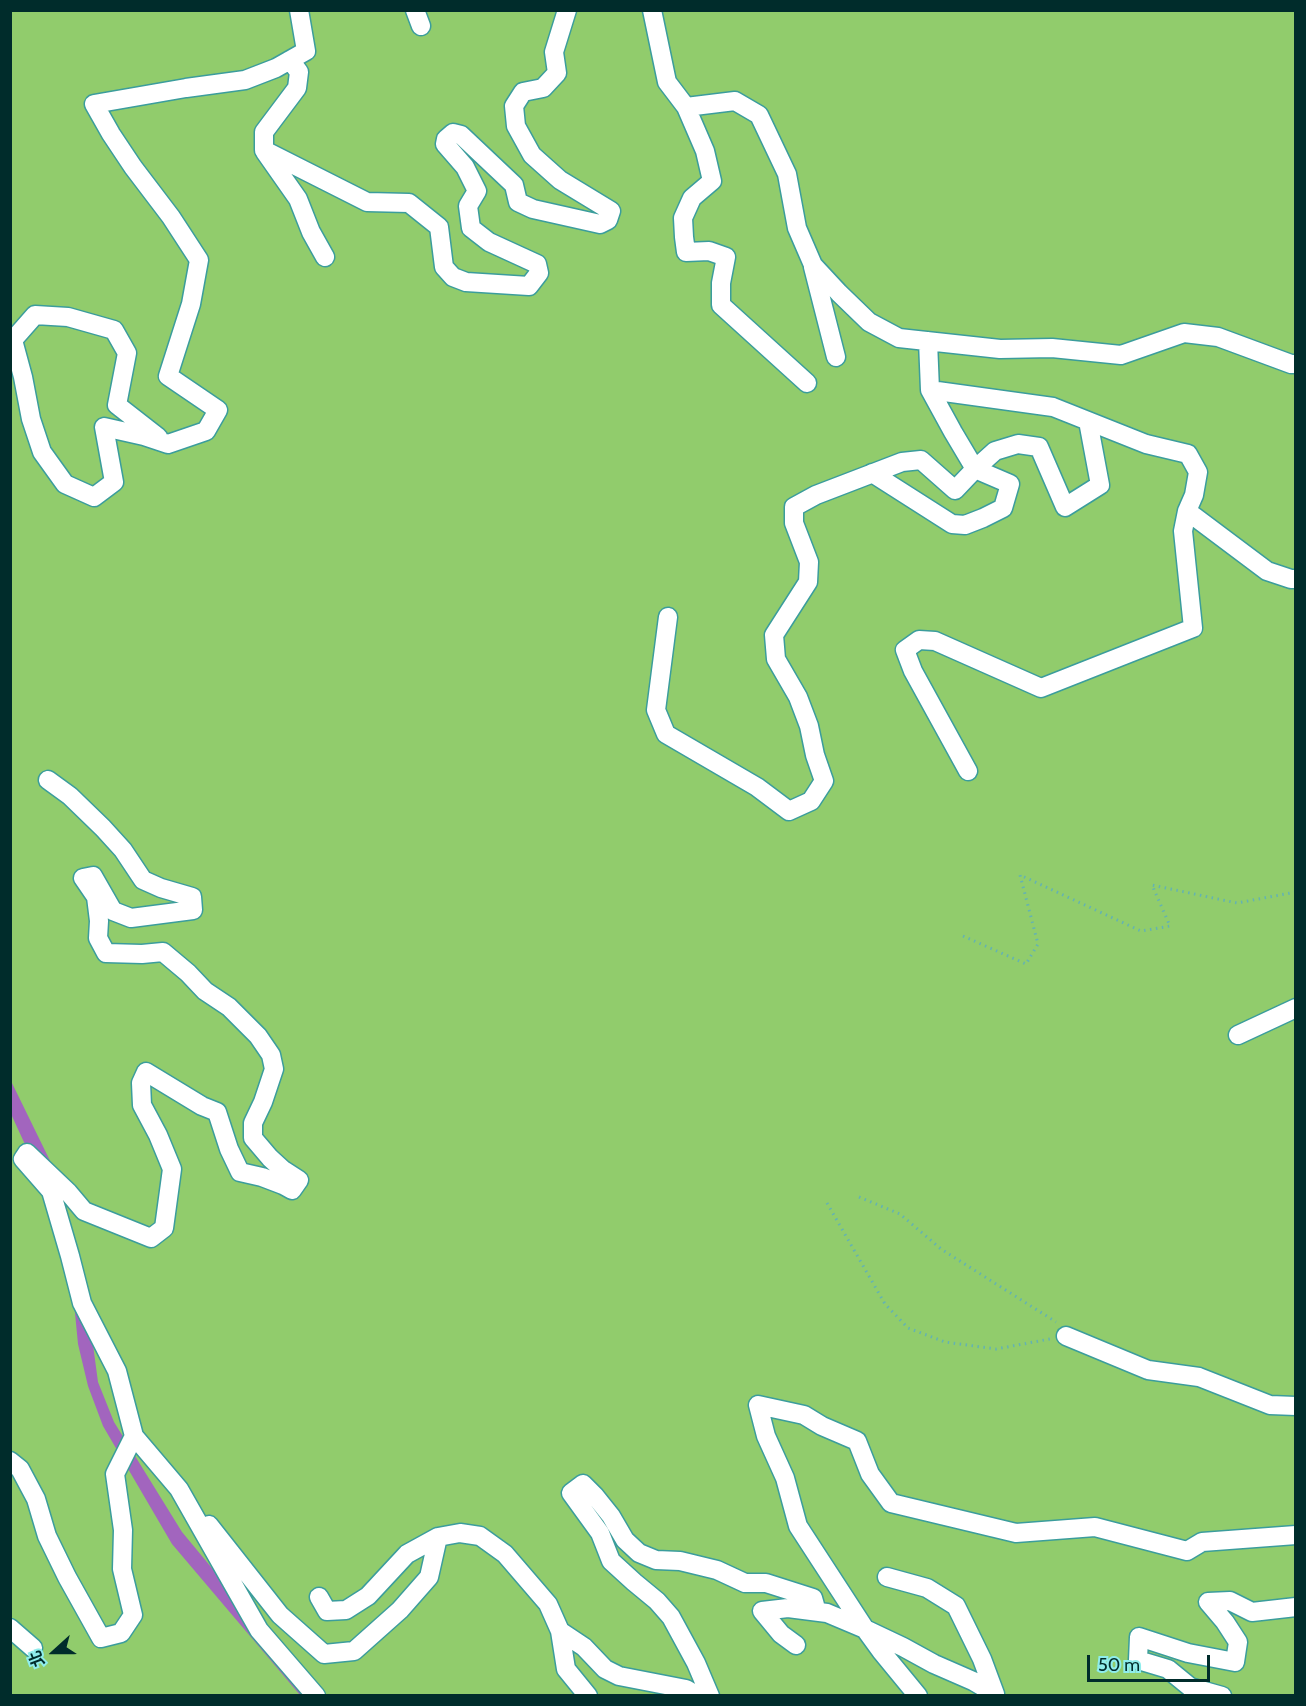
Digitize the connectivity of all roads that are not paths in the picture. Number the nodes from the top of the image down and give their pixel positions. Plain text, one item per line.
1 (299, 10) edge
2 (567, 10) edge
3 (652, 10) edge
4 (290, 60) junction
5 (686, 107) junction
6 (264, 150) junction
7 (325, 257) dead end
8 (813, 265) junction
9 (12, 340) edge
10 (928, 341) junction
11 (836, 357) dead end
12 (1296, 364) edge
13 (807, 383) dead end
14 (930, 390) junction
15 (1088, 421) junction
16 (168, 444) junction
17 (975, 468) junction
18 (872, 473) junction
19 (1187, 511) junction
20 (1296, 579) edge
21 (668, 617) dead end
22 (968, 771) dead end
23 (48, 780) dead end
24 (1296, 1008) edge
25 (1238, 1035) dead end
26 (1066, 1336) road end
27 (1296, 1406) edge
28 (134, 1436) junction
29 (10, 1461) edge
30 (179, 1490) junction
31 (1296, 1535) edge
32 (438, 1537) junction
33 (887, 1577) dead end
34 (319, 1597) dead end
35 (1296, 1607) edge
36 (788, 1608) junction
37 (10, 1628) edge
38 (865, 1629) junction
39 (560, 1631) junction
40 (796, 1645) dead end
41 (33, 1648) dead end
42 (316, 1695) edge
43 (588, 1695) edge
44 (698, 1695) edge
45 (710, 1695) edge
46 (918, 1695) edge
47 (1222, 1695) edge

1 - 4 street
2 - 6 street
3 - 5 street
4 - 6 street
4 - 16 street
5 - 8 street
5 - 13 street
6 - 7 street
8 - 10 street
8 - 11 street
9 - 16 street
9 - 16 street
10 - 12 street
10 - 14 street
14 - 15 street
14 - 17 street
15 - 17 street
15 - 19 street
17 - 18 street
17 - 18 street
18 - 21 street
19 - 20 street
19 - 22 street
23 - 28 street
24 - 25 street
26 - 27 street
28 - 29 street
28 - 30 street
30 - 32 street
30 - 42 street
31 - 38 street
32 - 34 street
32 - 39 street
33 - 38 street
35 - 47 street
36 - 38 street
36 - 40 street
36 - 45 street
37 - 41 street
38 - 46 street
39 - 43 street
39 - 44 street

